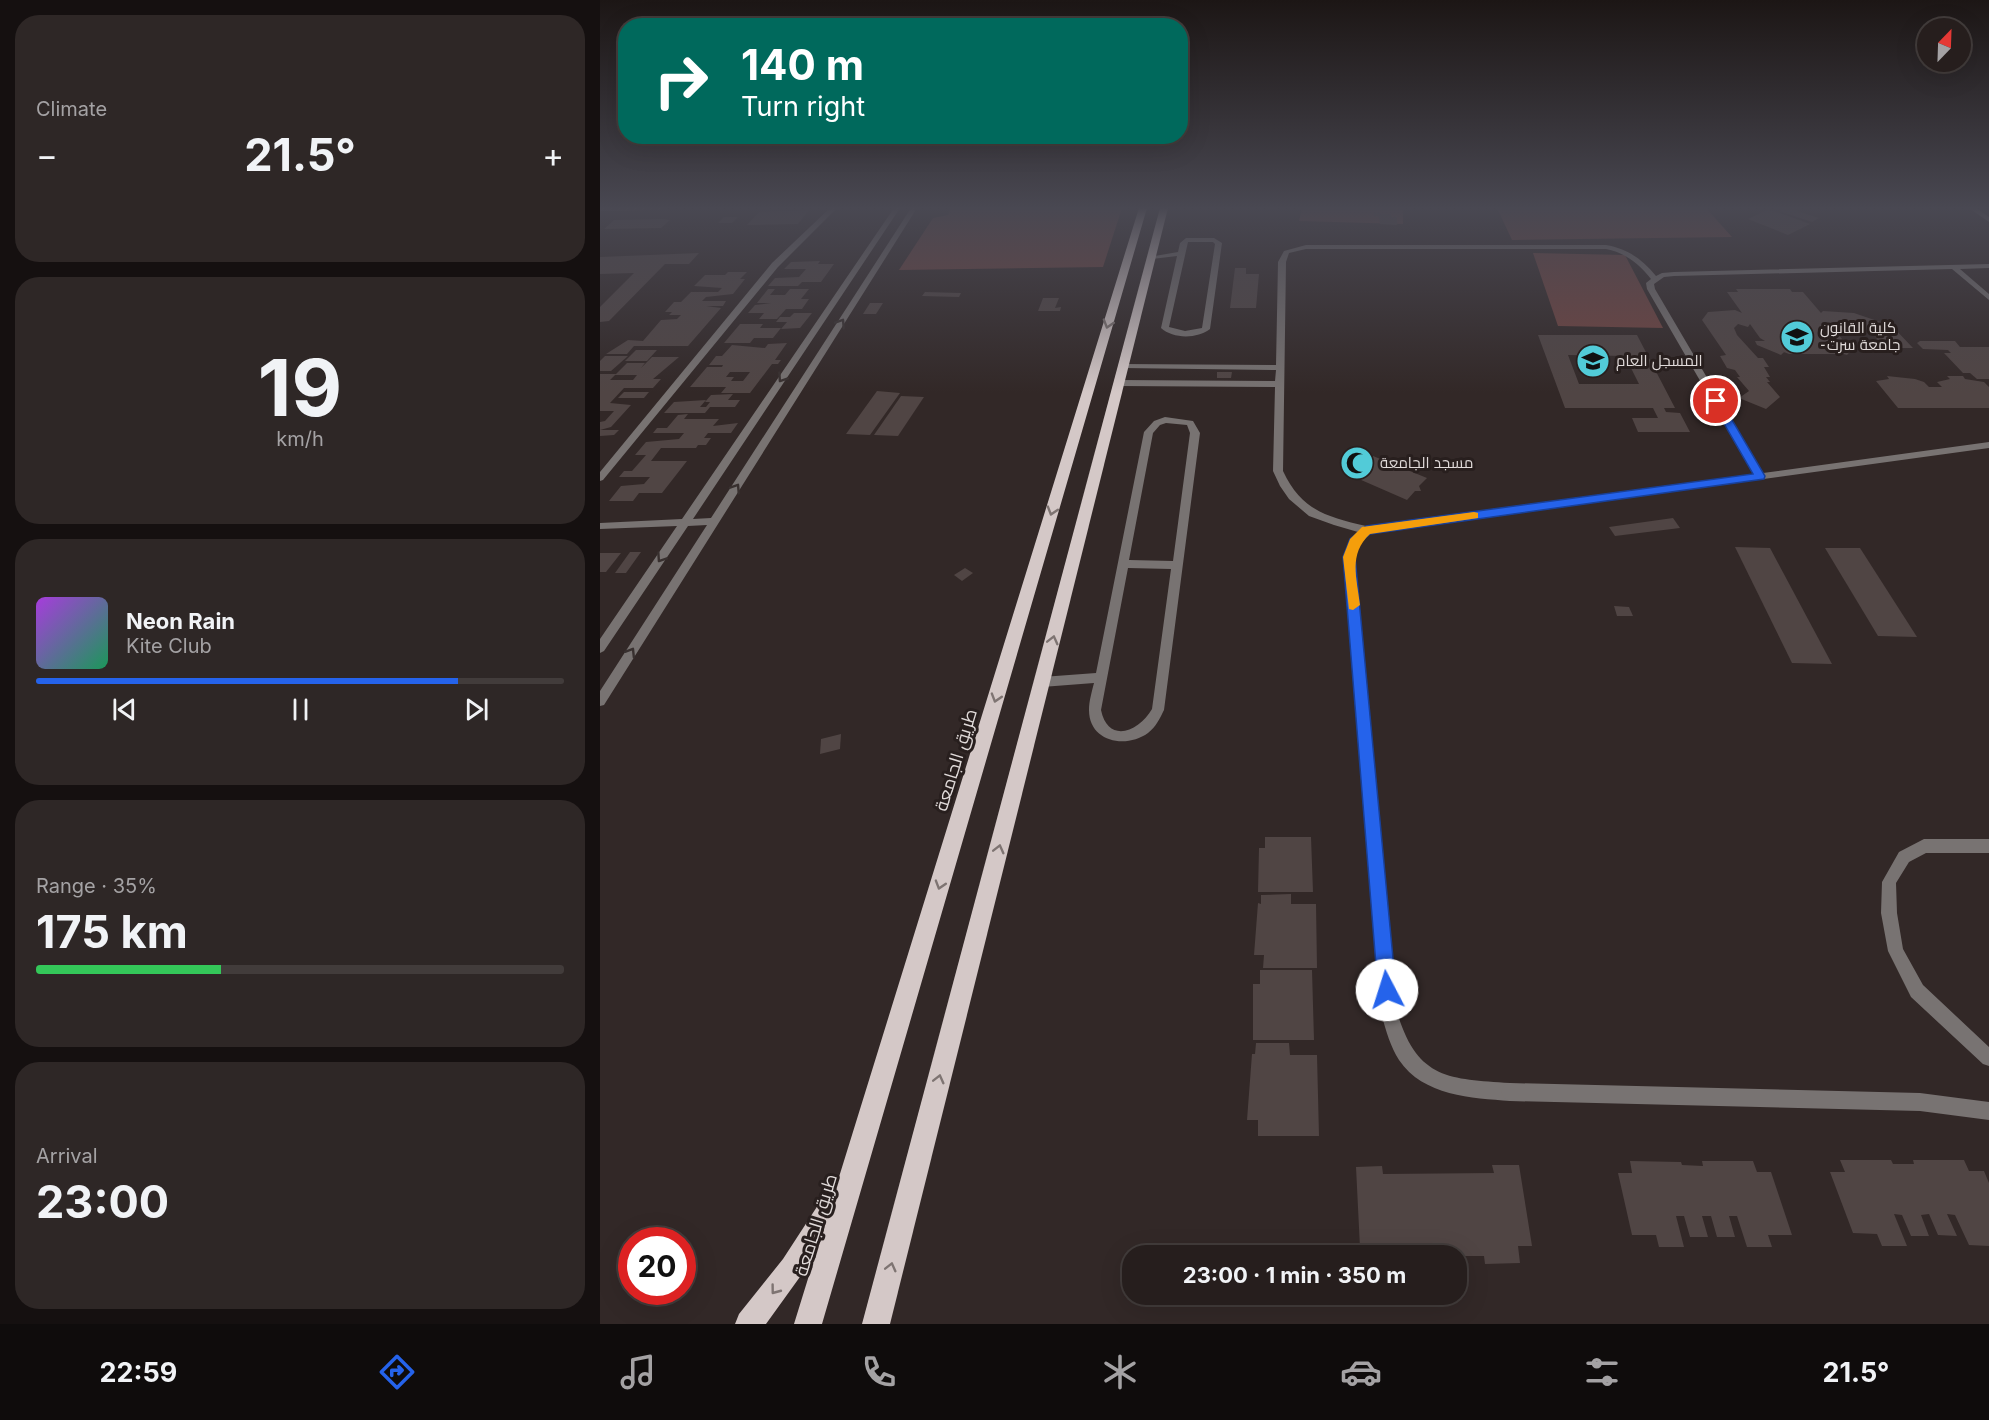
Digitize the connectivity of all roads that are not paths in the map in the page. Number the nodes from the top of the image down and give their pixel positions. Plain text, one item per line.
1 (771, 270) edge
2 (855, 270) edge
3 (875, 270) edge
4 (1124, 270) edge
5 (1149, 270) edge
6 (1177, 270) edge
7 (1215, 270) edge
8 (1282, 270) edge
9 (1647, 270) edge
10 (1843, 270) edge
11 (1957, 270) edge
12 (1654, 278) junction
13 (1989, 298) edge
14 (1280, 368) junction
15 (1121, 374) junction
16 (1280, 384) junction
17 (1989, 445) edge
18 (1760, 476) junction
19 (600, 478) edge
20 (715, 521) junction
21 (685, 523) junction
22 (600, 526) edge
23 (1366, 530) junction
24 (1124, 564) junction
25 (1177, 565) junction
26 (600, 648) edge
27 (1102, 676) junction
28 (1042, 682) junction
29 (600, 701) edge
30 (1989, 846) edge
31 (1989, 1058) edge
32 (1989, 1111) edge
33 (854, 1172) junction
34 (749, 1324) edge
35 (808, 1324) edge
36 (876, 1324) edge

1 - 19 street
2 -> 21 street
20 -> 3 street
4 -> 33 highway, طريق الجامعة
5 - 15 highway
6 - 7 street
8 - 14 street
9 - 12 street
10 - 12 street
11 - 13 street
12 - 18 street
14 - 15 street
14 - 16 street
15 - 16 street
28 -> 15 highway
16 - 23 street
17 - 18 street
18 - 23 street
20 - 21 street
29 -> 20 street
21 - 22 street
21 -> 26 street
23 - 32 street
24 - 25 street
24 - 25 street
24 - 27 street
25 - 27 street
27 - 28 street
36 -> 28 highway
30 - 31 street
33 -> 34 highway
33 - 35 highway, طريق الجامعة

